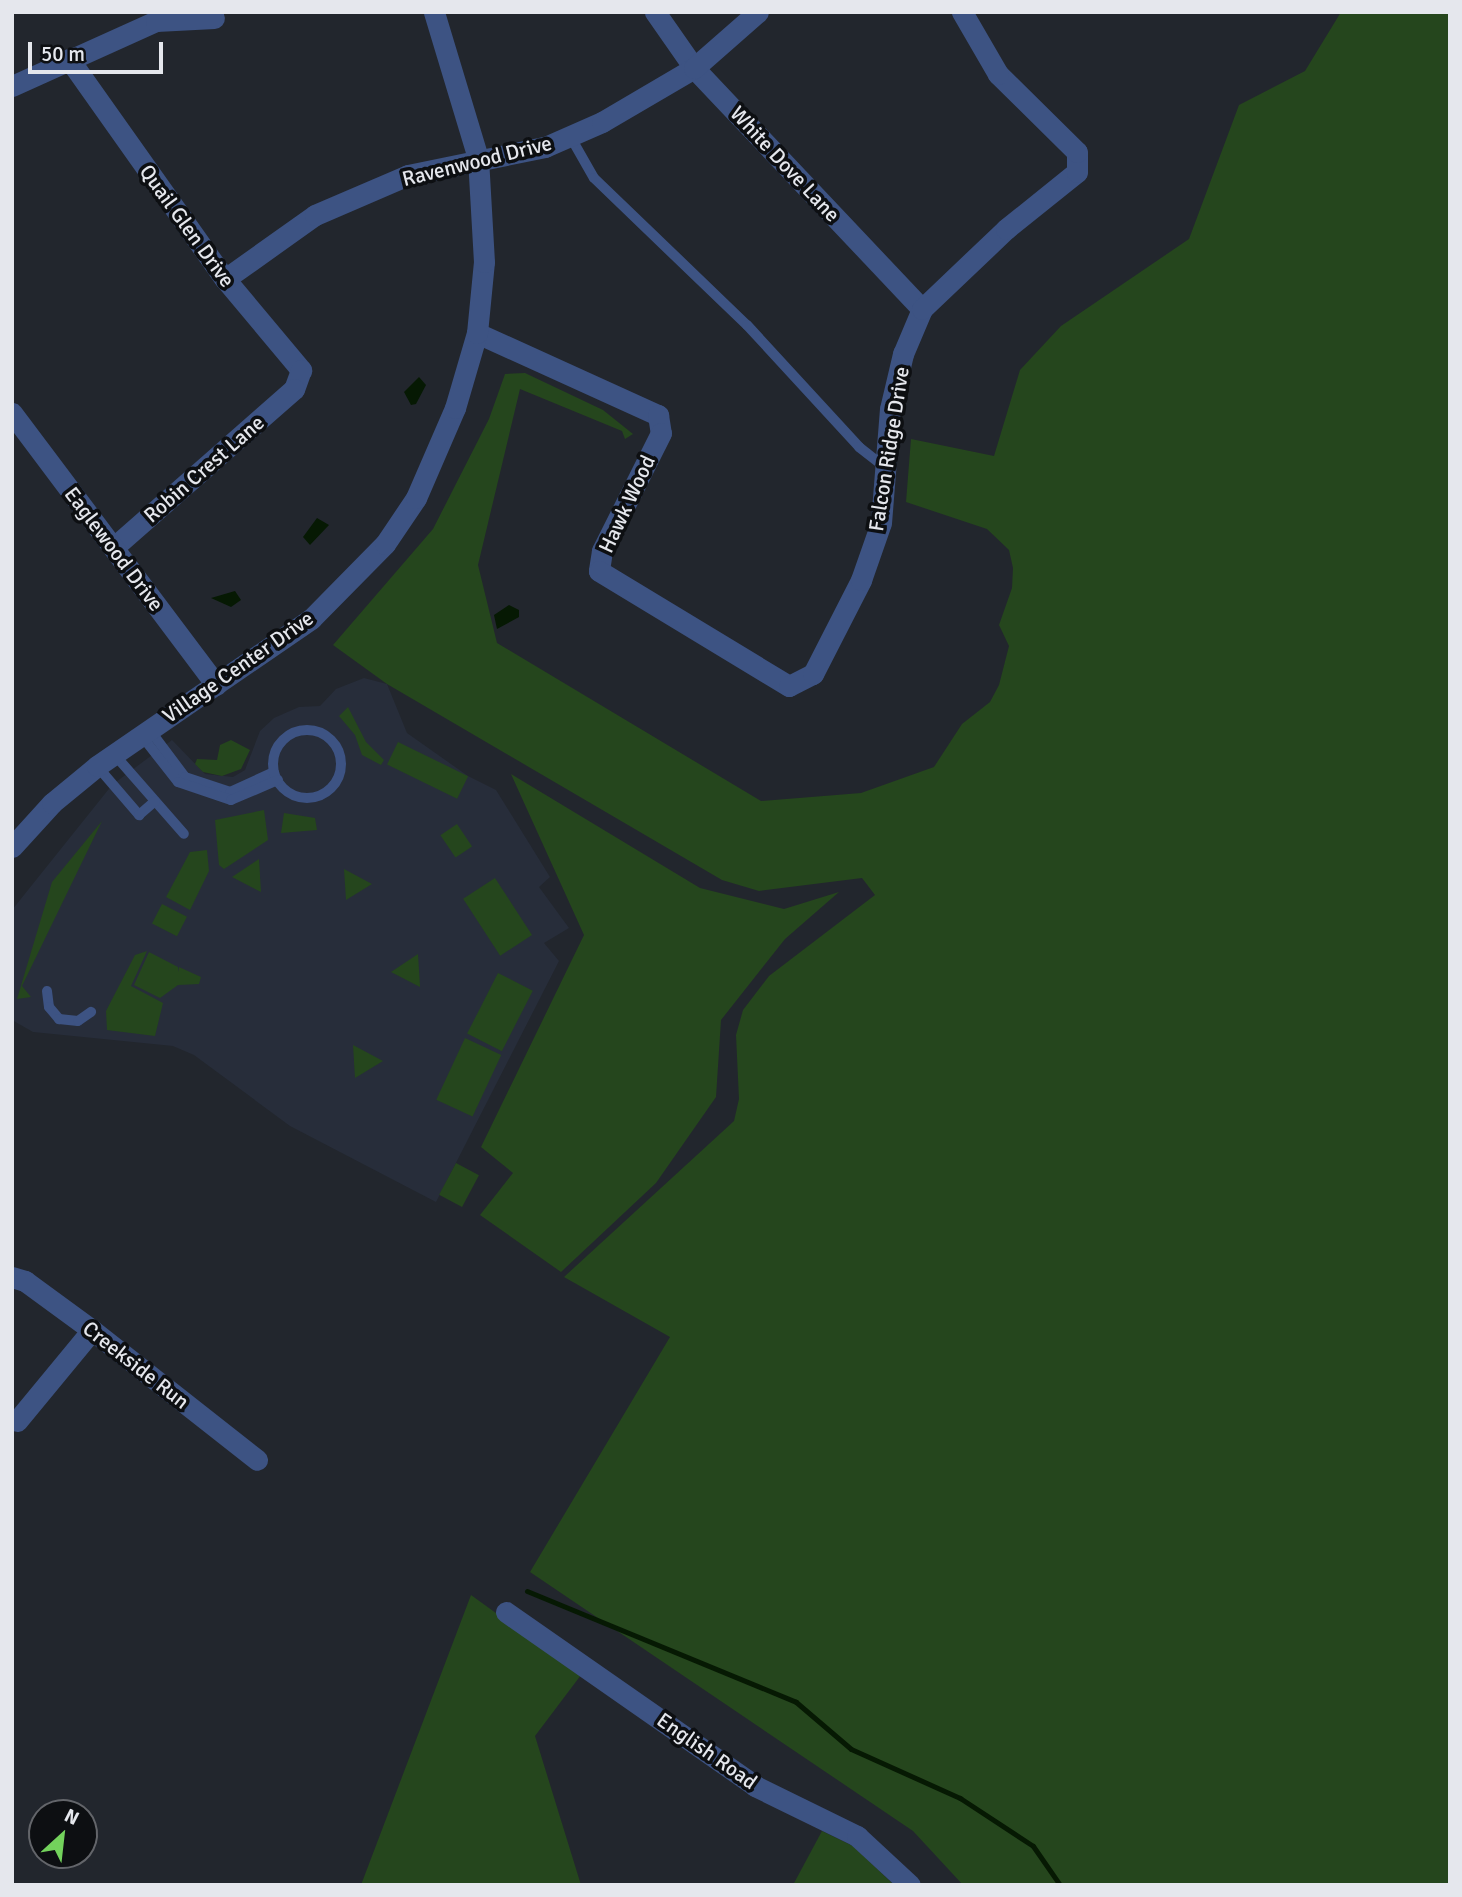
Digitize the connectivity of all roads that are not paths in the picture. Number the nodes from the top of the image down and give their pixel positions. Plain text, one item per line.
1 (434, 12) edge
2 (655, 12) edge
3 (758, 12) edge
4 (962, 12) edge
5 (214, 18) dead end
6 (69, 59) junction
7 (694, 68) junction
8 (12, 86) edge
9 (570, 136) junction
10 (478, 158) junction
11 (225, 279) junction
12 (922, 309) junction
13 (477, 333) junction
14 (293, 389) joint
15 (12, 413) edge
16 (888, 470) junction
17 (114, 547) junction
18 (216, 685) junction
19 (789, 687) joint
20 (145, 732) junction
21 (105, 760) junction
22 (276, 776) junction
23 (155, 801) junction
24 (184, 834) dead end
25 (12, 847) edge
26 (47, 991) dead end
27 (91, 1012) dead end
28 (12, 1277) edge
29 (92, 1330) junction
30 (17, 1421) dead end
31 (257, 1460) dead end
32 (506, 1612) dead end
33 (910, 1885) edge

1 - 10 street, Village Center Drive
2 - 7 street, White Dove Lane
3 - 7 street, Ravenwood Drive
4 - 12 street, Falcon Ridge Drive
5 - 6 street
6 - 8 street
6 - 11 street, Quail Glen Drive
7 - 9 street, Ravenwood Drive
7 - 12 street, White Dove Lane
9 - 10 street, Ravenwood Drive
9 - 16 lane
10 - 11 street, Ravenwood Drive
10 - 13 street, Village Center Drive
11 - 14 street, Quail Glen Drive
12 - 16 street, Falcon Ridge Drive
13 - 18 street, Village Center Drive
13 - 19 street, Hawk Wood
14 - 17 street, Robin Crest Lane
15 - 17 street, Eaglewood Drive
16 - 19 street, Falcon Ridge Drive
17 - 18 street, Eaglewood Drive
18 - 20 street, Village Center Drive
20 - 21 street, Village Center Drive
20 - 22 lane
21 - 23 lane
21 - 23 lane
21 - 25 street, Village Center Drive
22 - 22 lane
23 - 24 lane
26 - 27 lane
28 - 29 street, Creekside Run
29 - 30 street
29 - 31 street, Creekside Run
32 - 33 street, English Road

